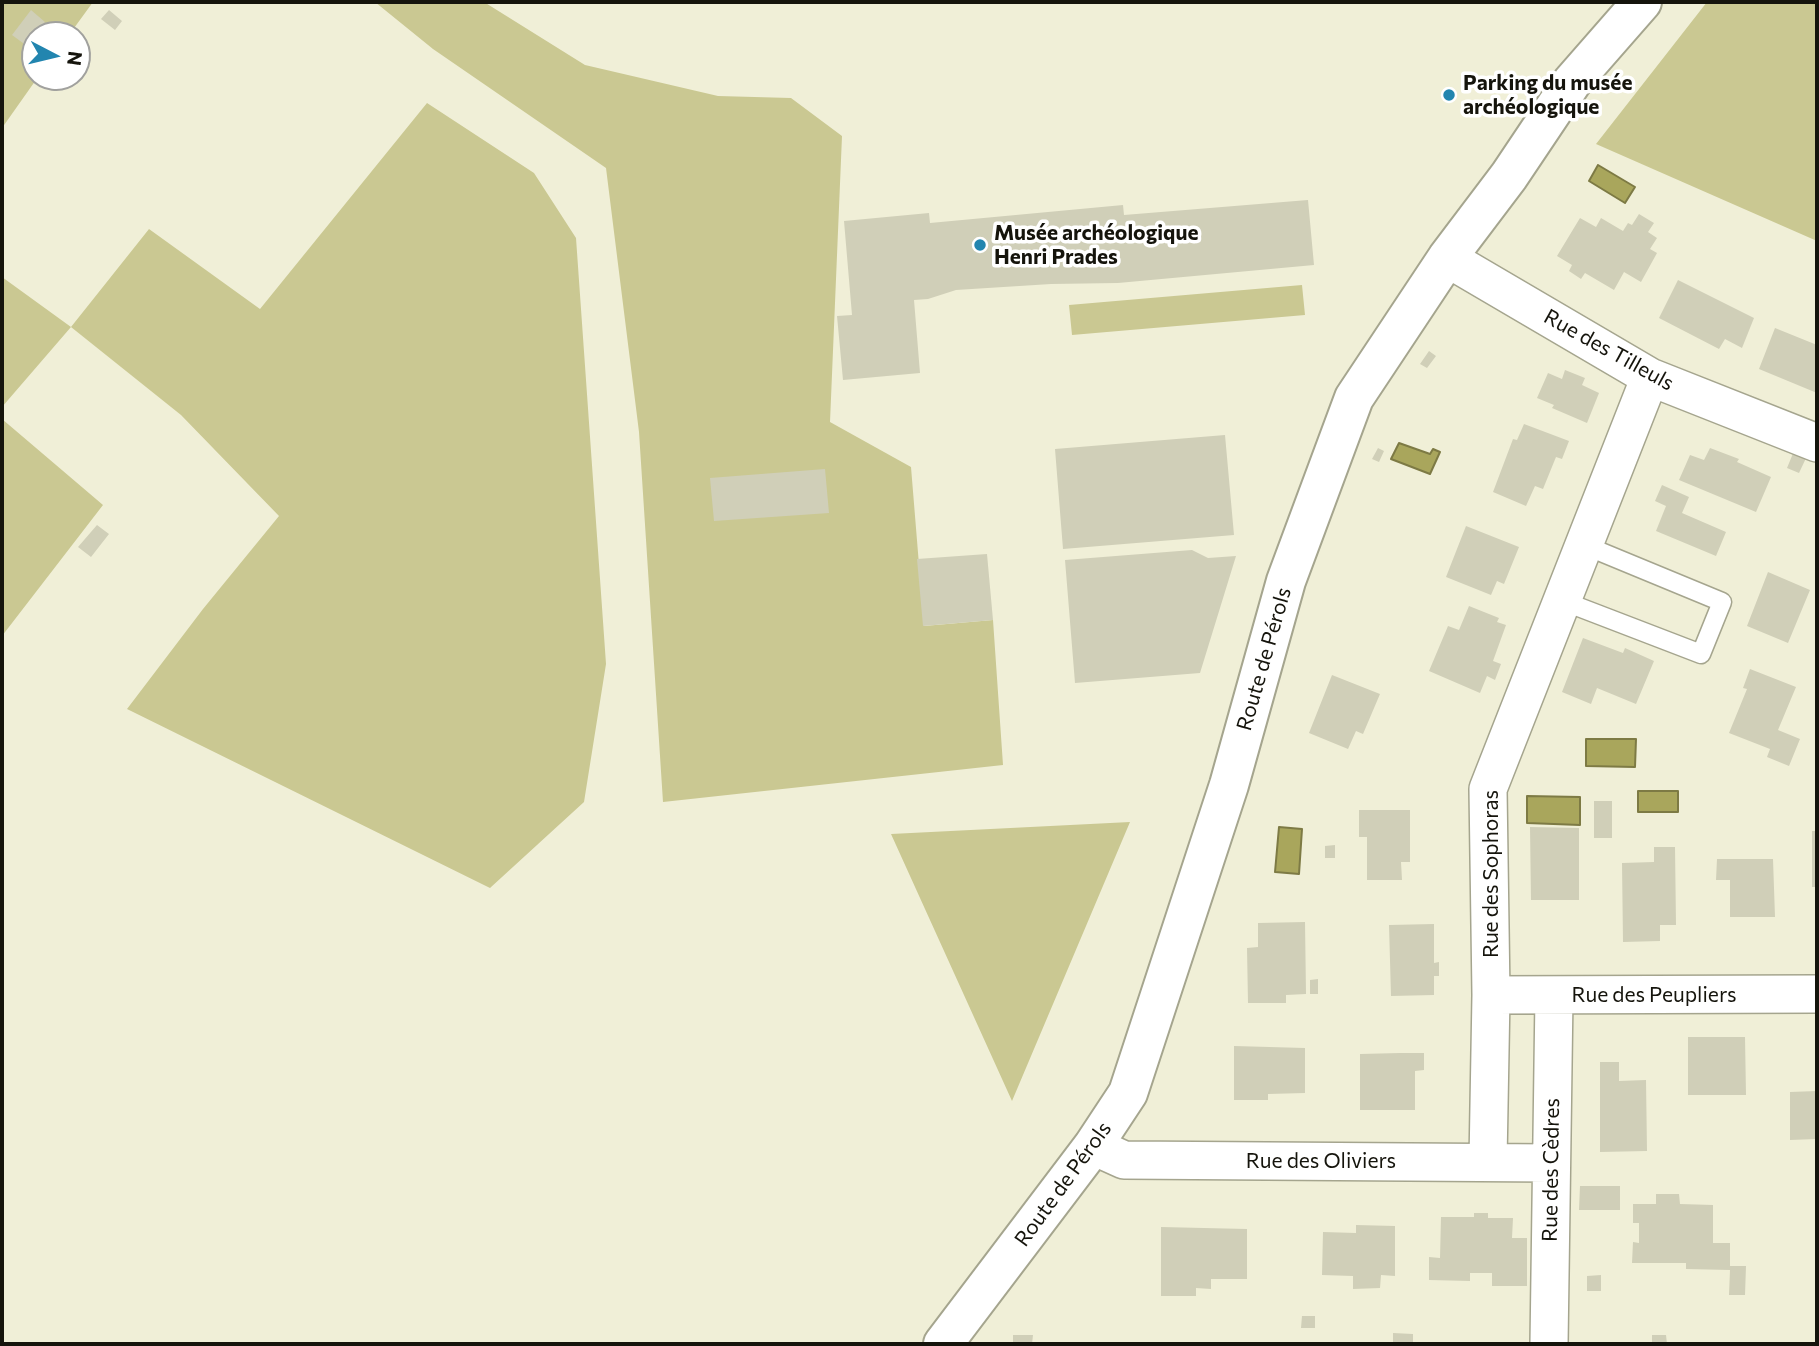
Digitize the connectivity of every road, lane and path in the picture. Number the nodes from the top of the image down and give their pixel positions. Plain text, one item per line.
1 (1642, 2) edge
2 (1447, 258) junction
3 (1650, 377) junction
4 (1817, 443) edge
5 (1584, 545) junction
6 (1563, 601) junction
7 (1817, 994) edge
8 (1491, 995) junction
9 (1555, 996) junction
10 (1093, 1146) junction
11 (1488, 1161) junction
12 (1551, 1163) junction
13 (943, 1344) edge
14 (1549, 1344) edge

1 - 2 street, Route de Pérols
2 - 3 street, Rue des Tilleuls
2 - 10 street, Route de Pérols
3 - 4 street, Rue des Tilleuls
3 - 5 street, Rue des Sophoras
5 - 6 street, Rue des Sophoras
5 - 6 lane
6 - 8 street, Rue des Sophoras
7 - 9 street, Rue des Peupliers
8 - 9 street, Rue des Peupliers
8 - 11 street, Rue des Sophoras
9 - 12 street, Rue des Cèdres
10 - 11 street, Rue des Oliviers
10 - 13 street, Route de Pérols
11 - 12 street, Rue des Oliviers
12 - 14 street, Rue des Cèdres

